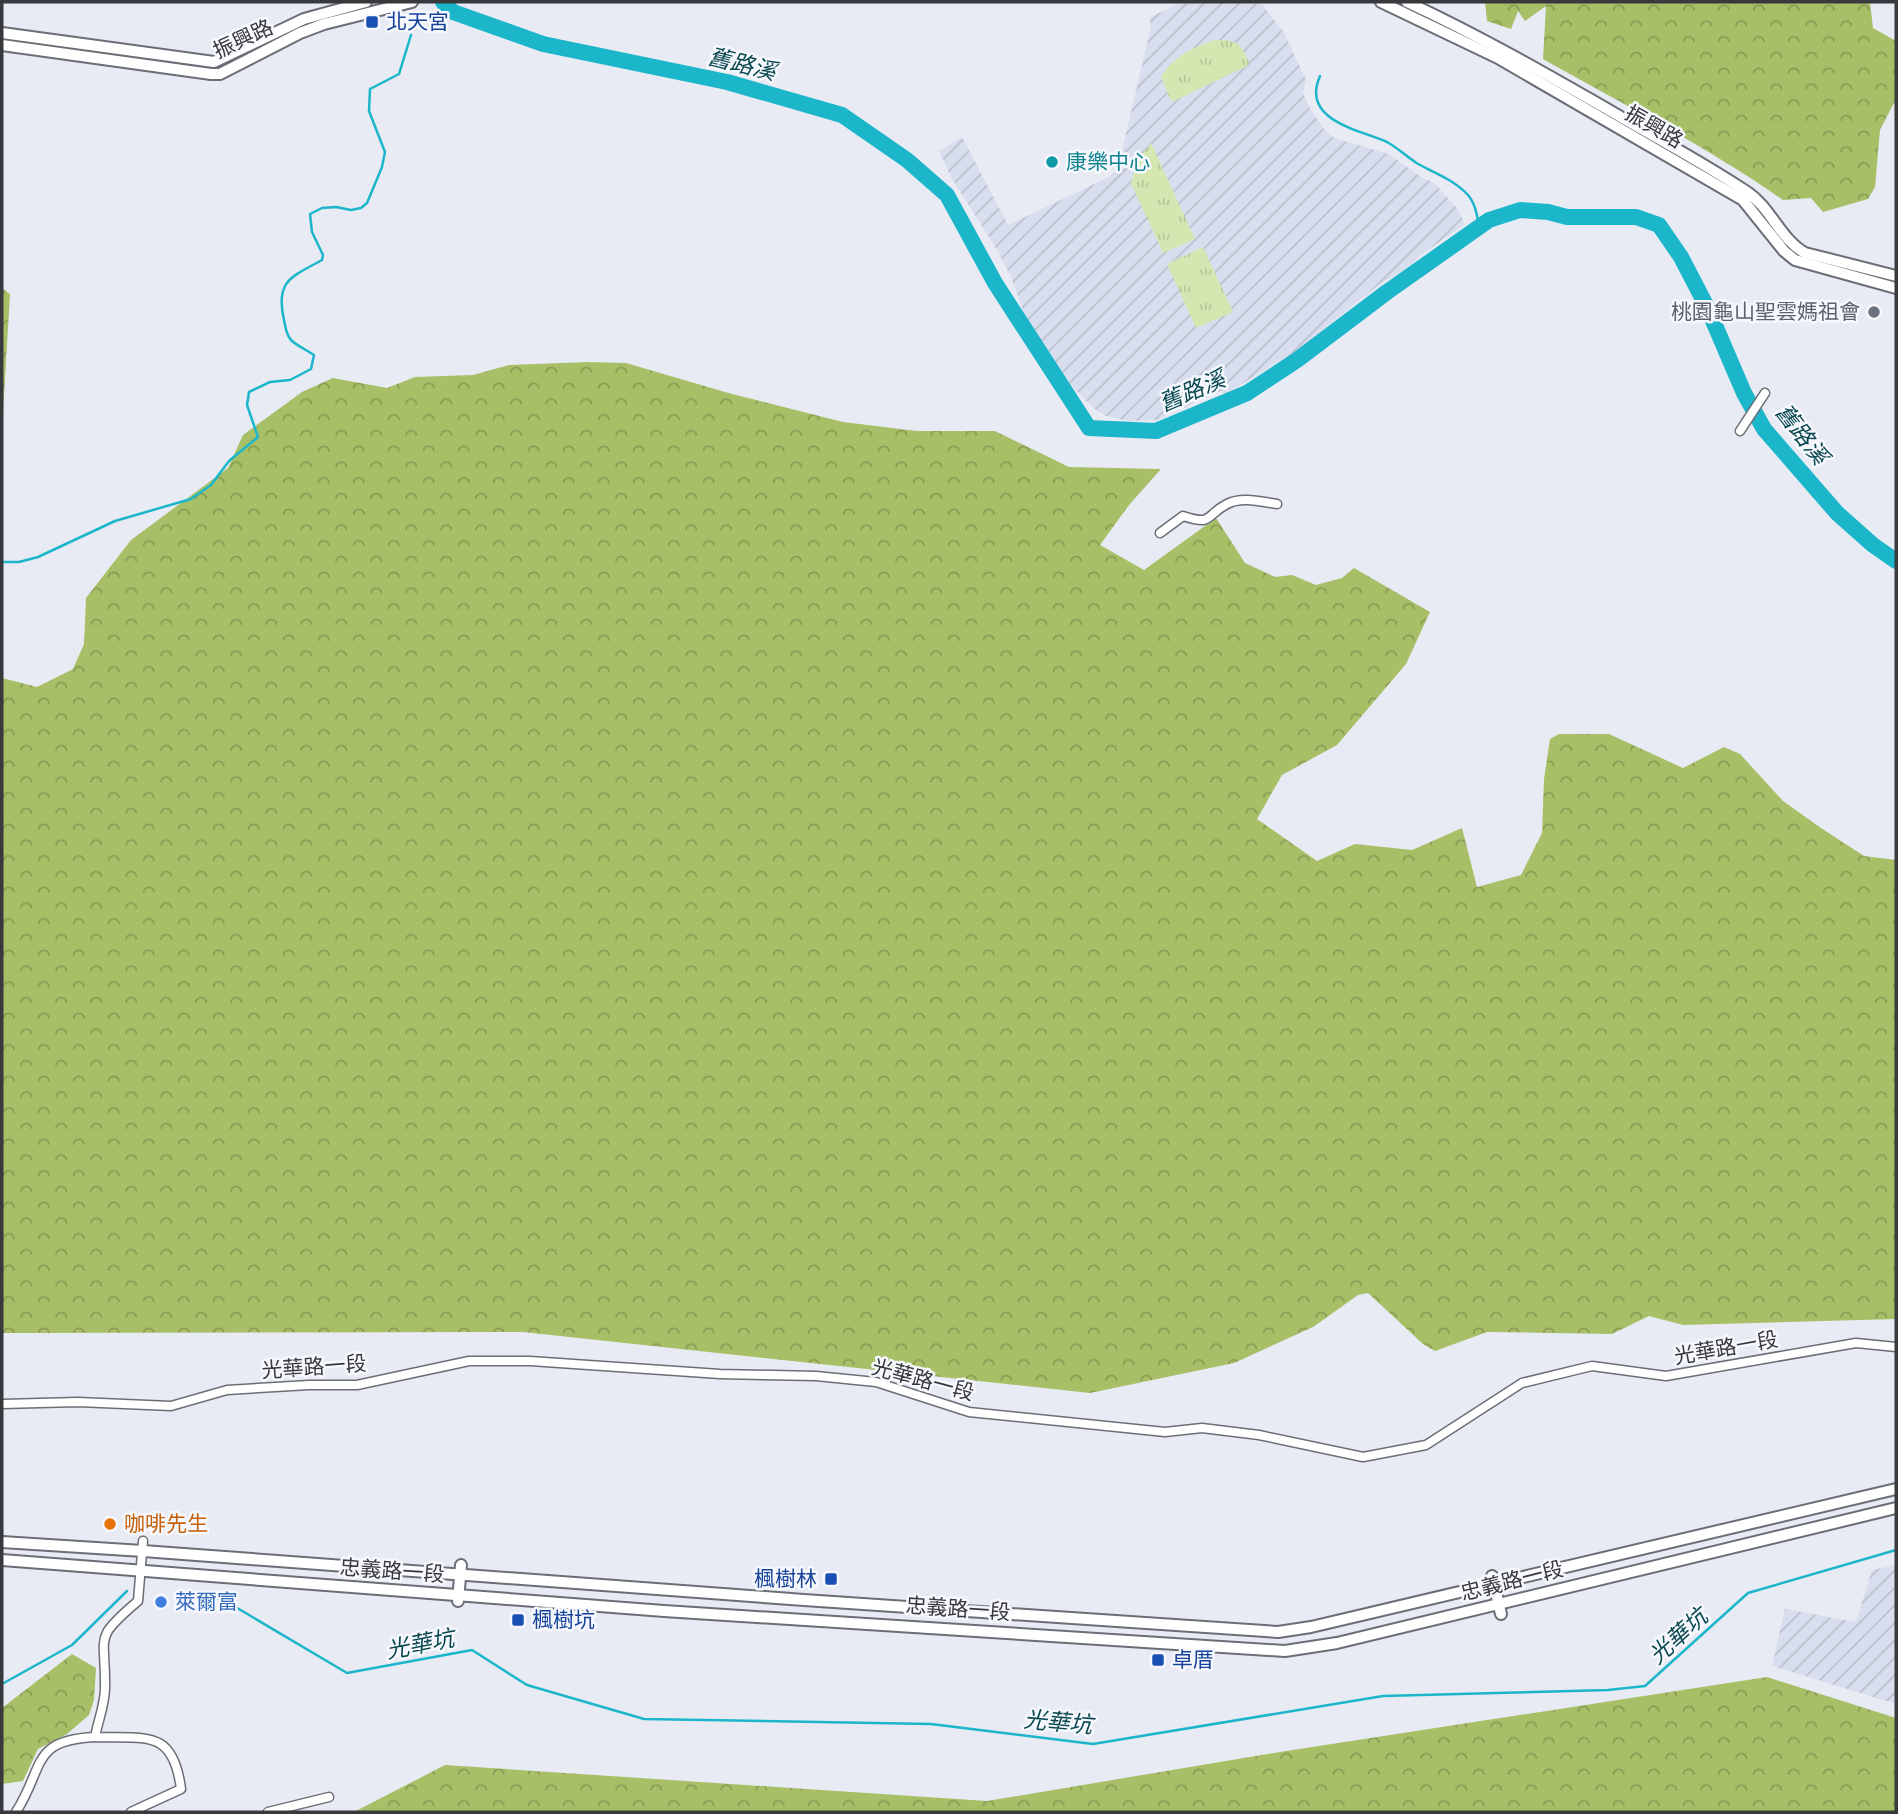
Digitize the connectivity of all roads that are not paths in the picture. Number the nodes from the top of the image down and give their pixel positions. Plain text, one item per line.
1 (366, 2) edge
2 (412, 2) edge
3 (1381, 2) edge
4 (1407, 2) edge
5 (2, 33) edge
6 (2, 45) edge
7 (1896, 276) edge
8 (1896, 288) edge
9 (1765, 393) dead end
10 (1740, 431) dead end
11 (1277, 504) dead end
12 (1160, 533) dead end
13 (1896, 1346) edge
14 (2, 1404) edge
15 (1896, 1489) edge
16 (1896, 1508) edge
17 (2, 1542) edge
18 (143, 1546) junction
19 (2, 1560) edge
20 (461, 1570) junction
21 (142, 1572) junction
22 (1493, 1580) junction
23 (804, 1595) junction
24 (459, 1599) junction
25 (1500, 1609) junction
26 (802, 1623) junction
27 (95, 1737) junction
28 (330, 1797) dead end
29 (16, 1812) edge
30 (131, 1812) edge
31 (268, 1812) edge

1 - 5 main road, 振興路
2 - 6 main road, 振興路
3 - 8 main road, 振興路
4 - 7 main road, 振興路
9 - 10 street
11 - 12 street
13 - 14 street, 光華路一段
15 - 22 main road, 忠義路一段
16 - 25 main road, 忠義路一段
17 - 18 main road, 忠義路一段
18 - 20 main road, 忠義路一段
18 - 21 street
19 - 21 main road, 忠義路一段
20 - 23 main road, 忠義路一段
20 - 24 main road
21 - 24 main road, 忠義路一段
21 - 27 street
22 - 23 main road, 忠義路一段
22 - 25 main road
23 - 26 main road
24 - 26 main road, 忠義路一段
25 - 26 main road, 忠義路一段
27 - 29 street
27 - 30 street
28 - 31 street

